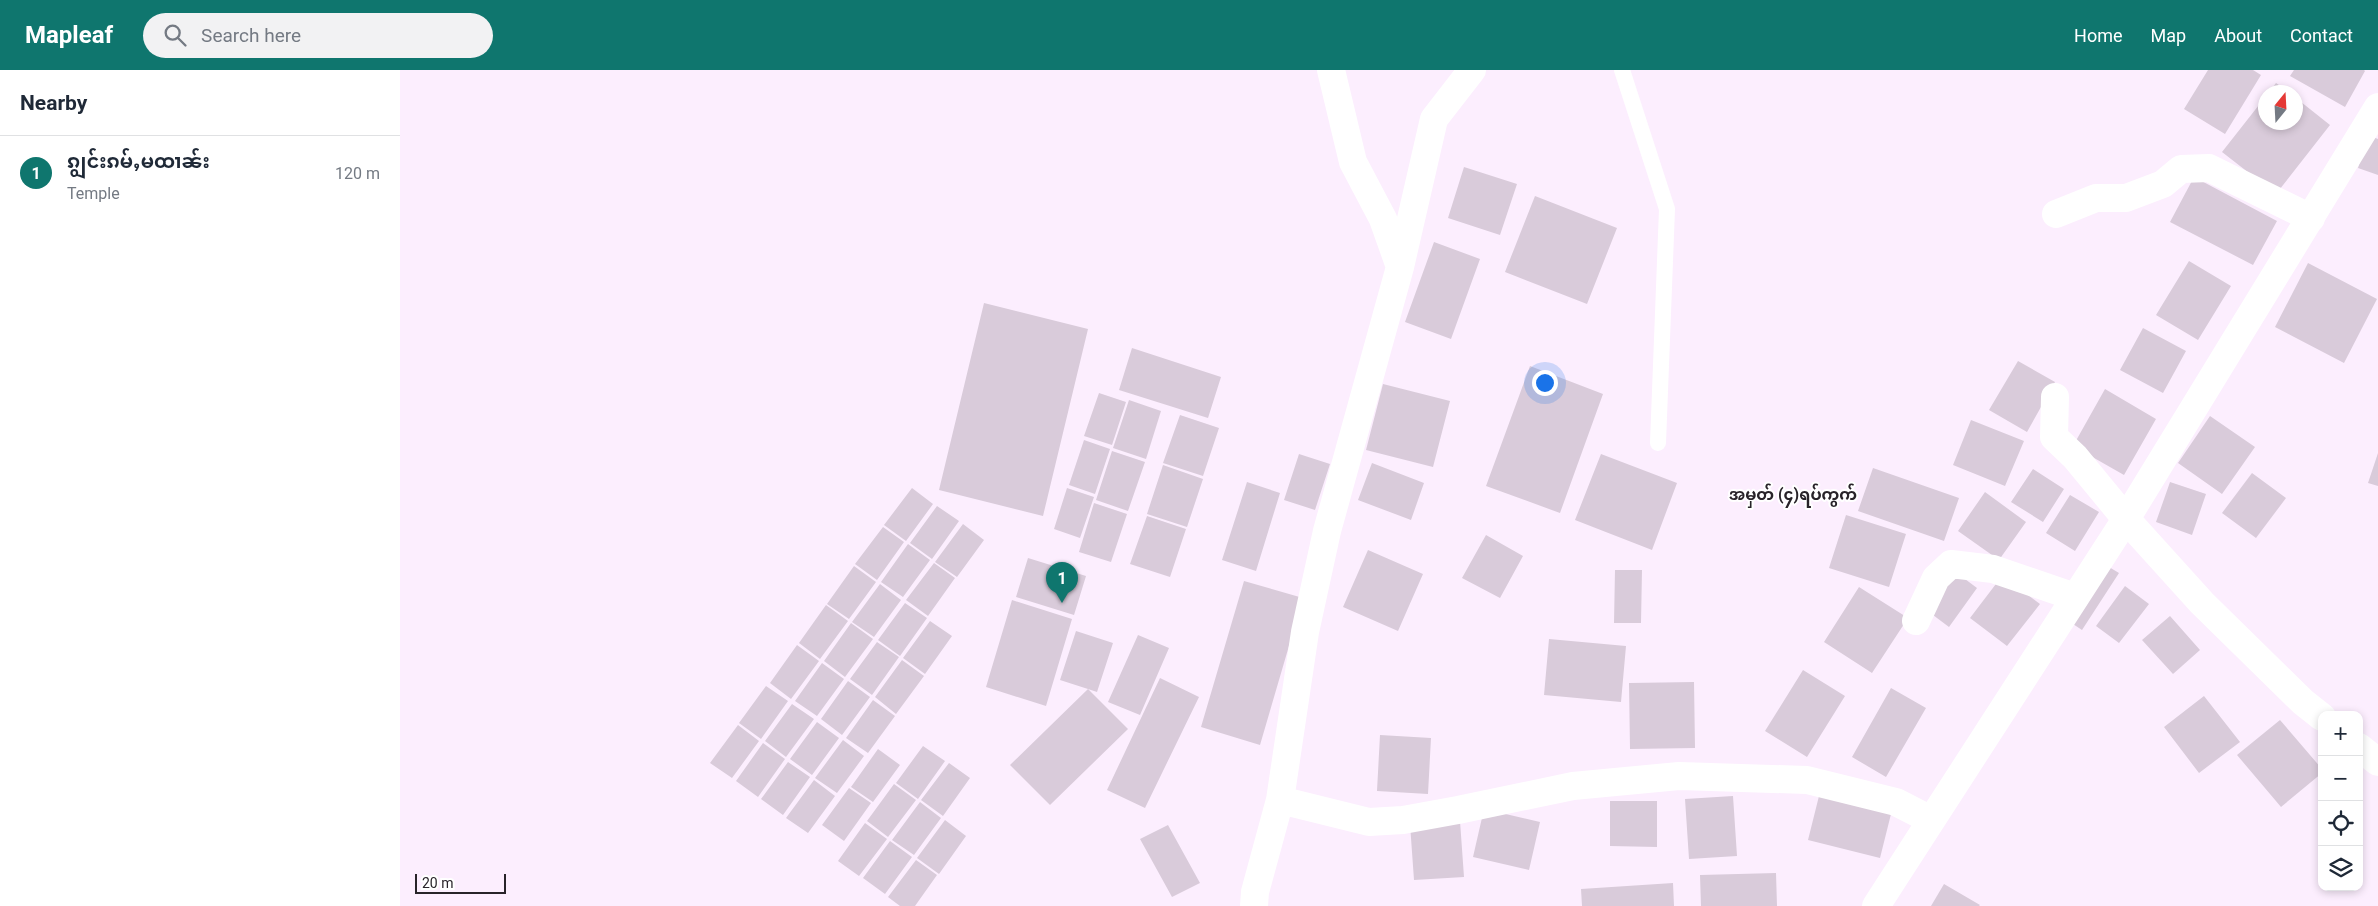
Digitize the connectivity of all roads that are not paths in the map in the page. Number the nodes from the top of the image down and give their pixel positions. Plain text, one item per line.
1 (1330, 70) edge
2 (1472, 70) edge
3 (1622, 70) edge
4 (2378, 108) edge
5 (2056, 214) dead end
6 (2311, 218) junction
7 (1400, 268) junction
8 (2055, 397) dead end
9 (1658, 443) dead end
10 (2126, 518) junction
11 (2075, 597) junction
12 (1916, 621) dead end
13 (2318, 714) edge
14 (2363, 750) edge
15 (2378, 762) edge
16 (1280, 800) junction
17 (1931, 820) junction
18 (1254, 906) edge
19 (1876, 906) edge

1 - 7 street
2 - 7 street
3 - 9 lane
4 - 6 street
5 - 6 street
6 - 10 street
7 - 16 street
8 - 10 street
10 - 11 street
10 - 13 street
11 - 12 street
11 - 17 street
14 - 15 street
16 - 17 street
16 - 18 street
17 - 19 street

